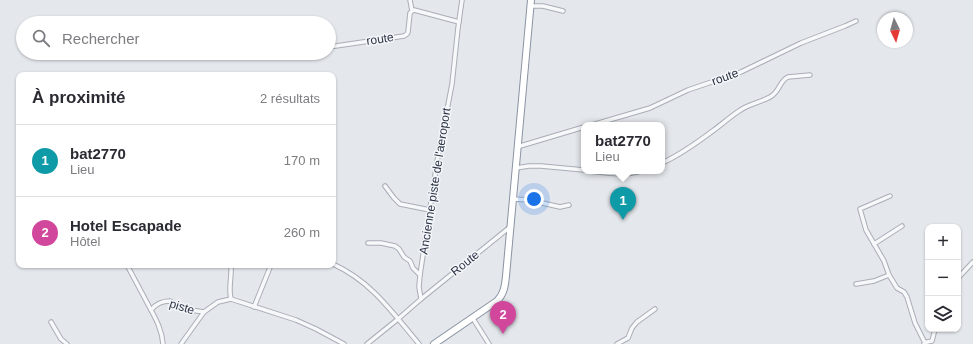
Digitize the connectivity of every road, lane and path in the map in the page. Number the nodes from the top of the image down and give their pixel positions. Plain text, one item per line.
1 (410, 0) edge
2 (462, 0) edge
3 (531, 3) edge
4 (563, 10) dead end
5 (412, 11) junction
6 (856, 21) dead end
7 (459, 22) junction
8 (336, 46) edge
9 (810, 75) dead end
10 (602, 122) edge
11 (581, 128) edge
12 (517, 147) junction
13 (665, 161) edge
14 (516, 168) junction
15 (581, 170) edge
16 (385, 186) dead end
17 (890, 196) dead end
18 (513, 199) junction
19 (569, 205) dead end
20 (430, 210) junction
21 (902, 226) dead end
22 (510, 227) junction
23 (368, 243) dead end
24 (874, 244) junction
25 (973, 262) edge
26 (336, 266) edge
27 (129, 268) edge
28 (231, 268) edge
29 (270, 268) edge
30 (420, 275) junction
31 (889, 275) junction
32 (961, 275) edge
33 (856, 284) dead end
34 (231, 299) junction
35 (420, 299) junction
36 (254, 306) junction
37 (655, 309) dead end
38 (151, 310) junction
39 (204, 312) junction
40 (472, 317) junction
41 (398, 319) junction
42 (51, 322) dead end
43 (934, 332) edge
44 (67, 344) edge
45 (164, 344) edge
46 (181, 344) edge
47 (344, 344) edge
48 (367, 344) edge
49 (419, 344) edge
50 (434, 344) edge
51 (490, 344) edge
52 (617, 344) edge
53 (924, 344) edge

1 - 5 street
2 - 7 street, Ancienne piste de l'aeroport
3 - 4 street
3 - 12 highway
5 - 7 street
5 - 8 street, route
6 - 10 street, route
7 - 20 street, Ancienne piste de l'aeroport
9 - 13 street
11 - 12 street
12 - 14 highway
14 - 15 street
14 - 18 highway
16 - 20 street
17 - 24 street
18 - 19 street
18 - 22 highway
20 - 30 street, Ancienne piste de l'aeroport
21 - 24 street
22 - 35 street, Route
22 - 40 highway
23 - 30 street
24 - 31 street
25 - 32 street
26 - 41 street
27 - 38 street
28 - 34 street
29 - 36 street
30 - 35 street, Ancienne piste de l'aeroport
31 - 33 street
31 - 53 street
34 - 36 street
34 - 39 street
35 - 41 street
36 - 47 street
37 - 52 street
38 - 39 street, piste
38 - 45 street, piste
39 - 46 street
40 - 50 highway
40 - 51 street
41 - 48 street
41 - 49 street
42 - 44 street
43 - 53 street

